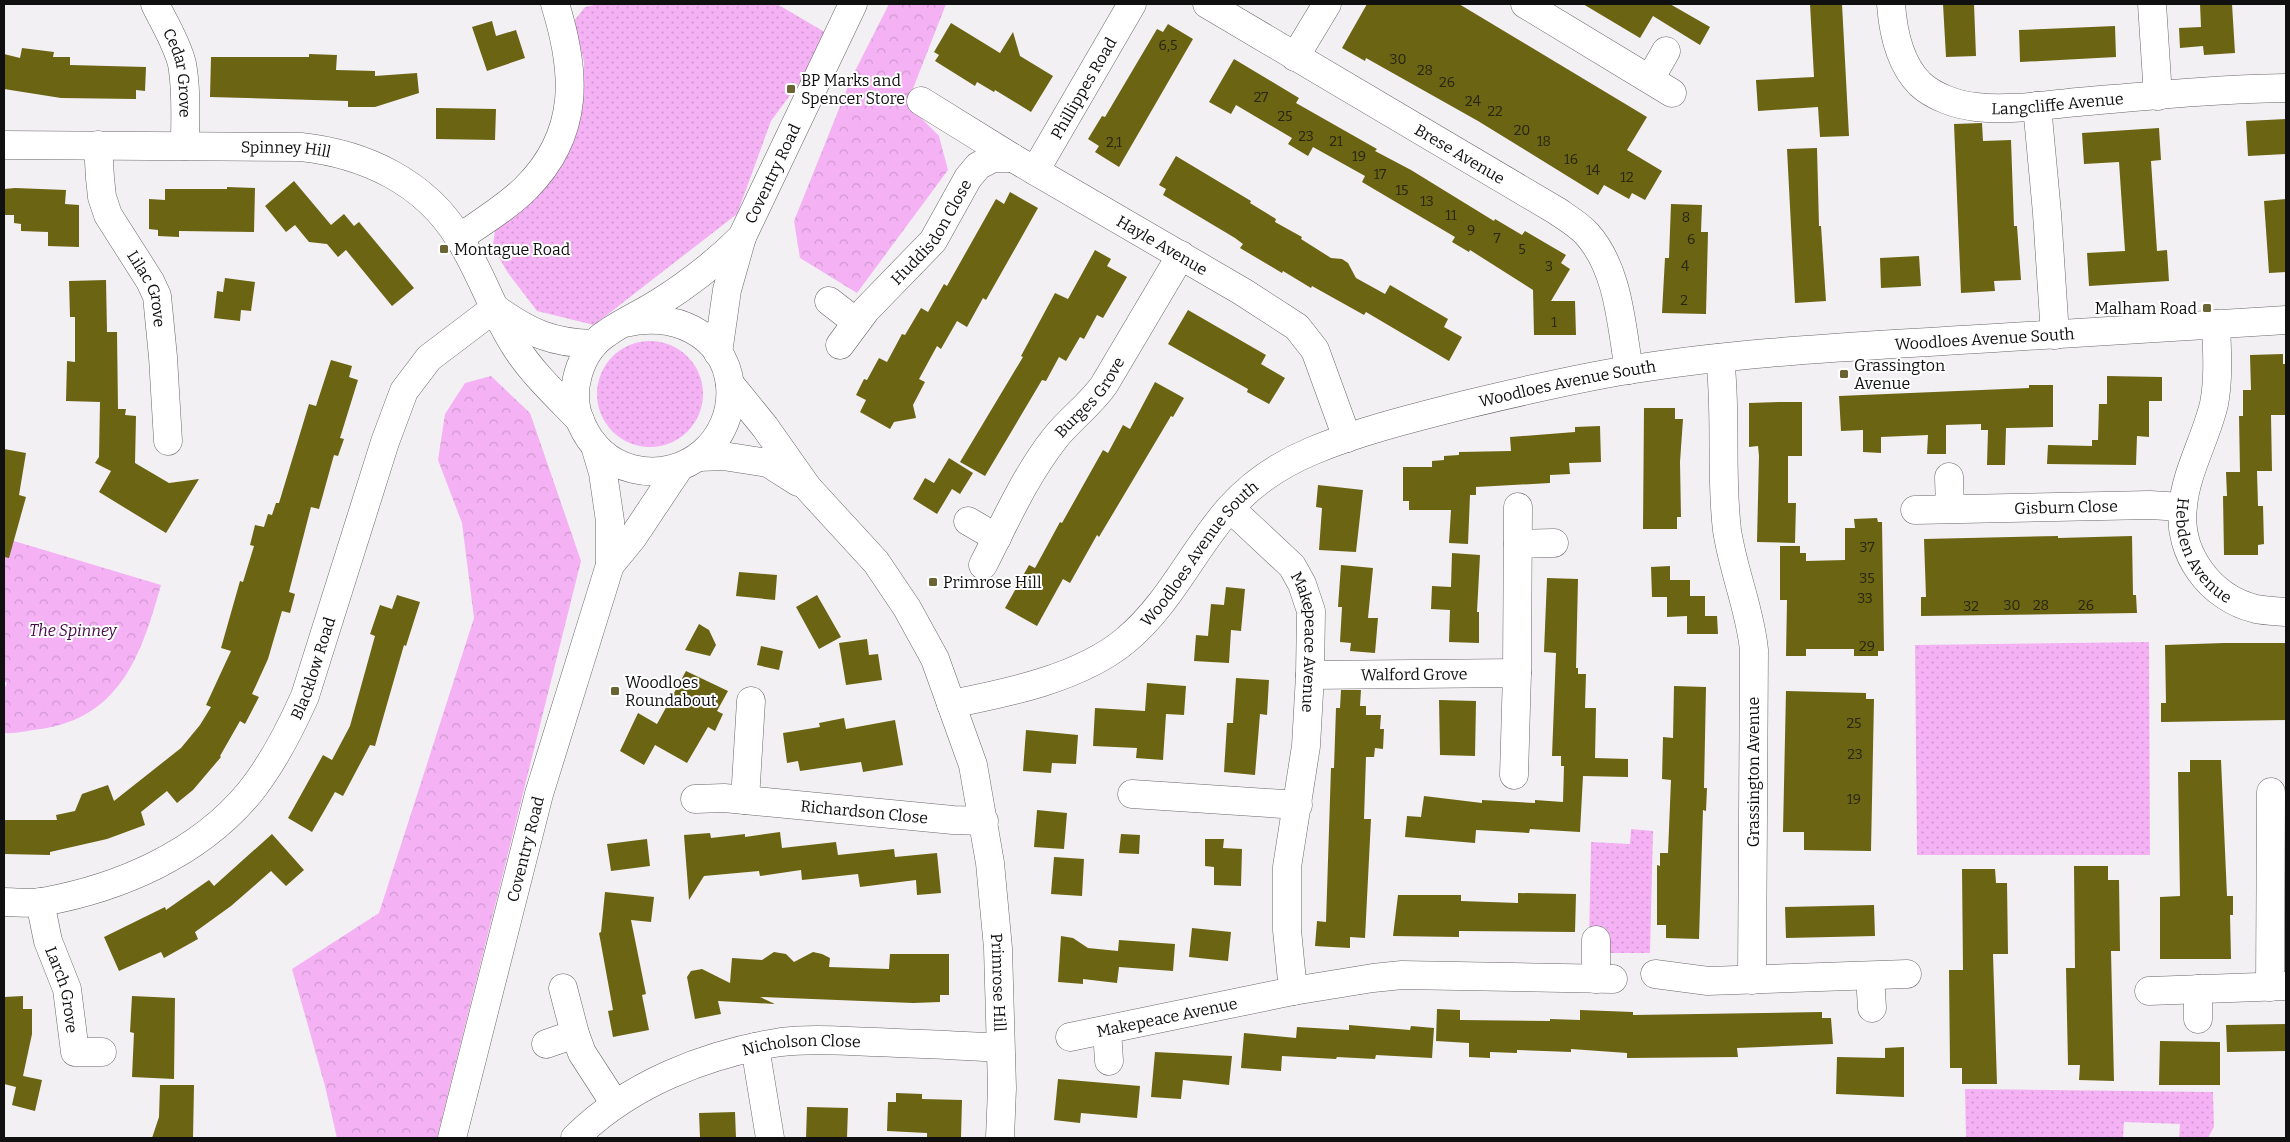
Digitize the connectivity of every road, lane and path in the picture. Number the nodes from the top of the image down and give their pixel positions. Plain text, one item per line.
1 (155, 4) edge
2 (555, 4) edge
3 (853, 4) edge
4 (1132, 4) edge
5 (1207, 4) edge
6 (1327, 4) edge
7 (1524, 4) edge
8 (1891, 4) edge
9 (2152, 4) edge
10 (1666, 51) dead end
11 (1295, 56) junction
12 (2286, 88) edge
13 (2158, 96) junction
14 (921, 101) dead end
15 (2037, 106) junction
16 (4, 145) edge
17 (98, 145) junction
18 (185, 146) junction
19 (1024, 164) junction
20 (742, 237) junction
21 (459, 238) junction
22 (1181, 255) junction
23 (829, 301) dead end
24 (495, 308) junction
25 (2286, 320) edge
26 (856, 322) junction
27 (625, 323) junction
28 (2216, 324) junction
29 (2054, 335) junction
30 (594, 344) junction
31 (840, 345) dead end
32 (718, 353) junction
33 (1720, 358) junction
34 (1629, 370) junction
35 (730, 384) junction
36 (580, 420) junction
37 (1347, 438) junction
38 (168, 441) dead end
39 (595, 446) junction
40 (689, 462) junction
41 (1949, 477) dead end
42 (808, 488) junction
43 (1518, 507) dead end
44 (2182, 507) junction
45 (1230, 508) junction
46 (1950, 508) junction
47 (1915, 510) dead end
48 (968, 520) dead end
49 (997, 538) junction
50 (1554, 543) dead end
51 (1518, 544) junction
52 (610, 565) junction
53 (984, 565) dead end
54 (2286, 612) edge
55 (1517, 673) junction
56 (1310, 675) junction
57 (751, 701) dead end
58 (950, 704) junction
59 (1514, 775) dead end
60 (2271, 792) dead end
61 (1132, 794) dead end
62 (696, 799) dead end
63 (745, 800) junction
64 (1298, 805) junction
65 (984, 821) junction
66 (2278, 843) edge
67 (4, 902) edge
68 (40, 902) junction
69 (1596, 940) dead end
70 (1655, 974) dead end
71 (1907, 974) dead end
72 (1870, 976) junction
73 (1752, 980) junction
74 (2278, 987) edge
75 (563, 988) dead end
76 (2198, 989) junction
77 (1293, 991) junction
78 (2149, 991) dead end
79 (1872, 1008) dead end
80 (2198, 1019) dead end
81 (1107, 1030) junction
82 (575, 1034) junction
83 (1070, 1038) dead end
84 (546, 1044) dead end
85 (755, 1048) junction
86 (1000, 1048) junction
87 (102, 1052) dead end
88 (1109, 1061) dead end
89 (615, 1104) junction
90 (452, 1138) edge
91 (575, 1138) edge
92 (770, 1138) edge
93 (1000, 1138) edge

1 - 18 street, Cedar Grove
2 - 21 street
3 - 20 street, Coventry Road
4 - 19 street, Phillippes Road
5 - 11 street, Brese Avenue
6 - 11 street
7 - 10 street
8 - 15 street, Langcliffe Avenue
9 - 13 street
11 - 34 street, Brese Avenue
12 - 13 street, Langcliffe Avenue
13 - 15 street, Langcliffe Avenue
14 - 19 street, Hayle Avenue
15 - 29 street
16 - 17 street, Spinney Hill
17 - 18 street, Spinney Hill
17 - 38 street, Lilac Grove
18 - 21 street, Spinney Hill
19 - 22 street, Hayle Avenue
19 - 26 street, Huddisdon Close
20 - 27 street, Coventry Road
20 - 32 street, Coventry Road
21 - 24 street, Spinney Hill
22 - 37 street, Hayle Avenue
22 - 49 street, Burges Grove
23 - 26 street
24 - 30 street, Spinney Hill
24 - 36 street, Spinney Hill
24 - 68 street, Blacklow Road
25 - 28 street, Woodloes Avenue South
26 - 31 street, Huddisdon Close
27 - 30 street, Coventry Road
27 - 32 street, Coventry Road
28 - 29 street, Woodloes Avenue South
28 - 44 street, Hebden Avenue
29 - 33 street, Woodloes Avenue South
30 - 36 street, Coventry Road
32 - 35 street, Coventry Road
33 - 34 street, Woodloes Avenue South
33 - 73 street, Grassington Avenue
34 - 37 street, Woodloes Avenue South
35 - 40 street, Coventry Road
35 - 42 street, Primrose Hill
36 - 39 street, Coventry Road
37 - 45 street, Woodloes Avenue South
39 - 40 street, Coventry Road
39 - 52 street, Coventry Road
40 - 42 street, Primrose Hill
40 - 52 street, Coventry Road
41 - 46 street
42 - 58 street, Primrose Hill
43 - 51 street
44 - 46 street, Gisburn Close
44 - 54 street, Hebden Avenue
45 - 56 street, Makepeace Avenue
45 - 58 street, Woodloes Avenue South
46 - 47 street, Gisburn Close
48 - 49 street
49 - 53 street, Burges Grove
50 - 51 street
51 - 55 street
52 - 90 street, Coventry Road
55 - 56 street, Walford Grove
55 - 59 street
56 - 64 street, Makepeace Avenue
57 - 63 street
58 - 65 street, Primrose Hill
60 - 66 street
61 - 64 street
62 - 63 street, Richardson Close
63 - 65 street, Richardson Close
64 - 77 street, Makepeace Avenue
65 - 86 street, Primrose Hill
66 - 74 street
67 - 68 street, Blacklow Road
68 - 87 street, Larch Grove
69 - 77 street, Makepeace Avenue
70 - 73 street
71 - 72 street
72 - 73 street
72 - 79 street
74 - 76 street
75 - 82 street
76 - 78 street
76 - 80 street
77 - 81 street, Makepeace Avenue
81 - 83 street, Makepeace Avenue
81 - 88 street
82 - 84 street
82 - 89 street
85 - 86 street, Nicholson Close
85 - 89 street, Nicholson Close
85 - 92 street
86 - 93 street, Primrose Hill
89 - 91 street, Nicholson Close

